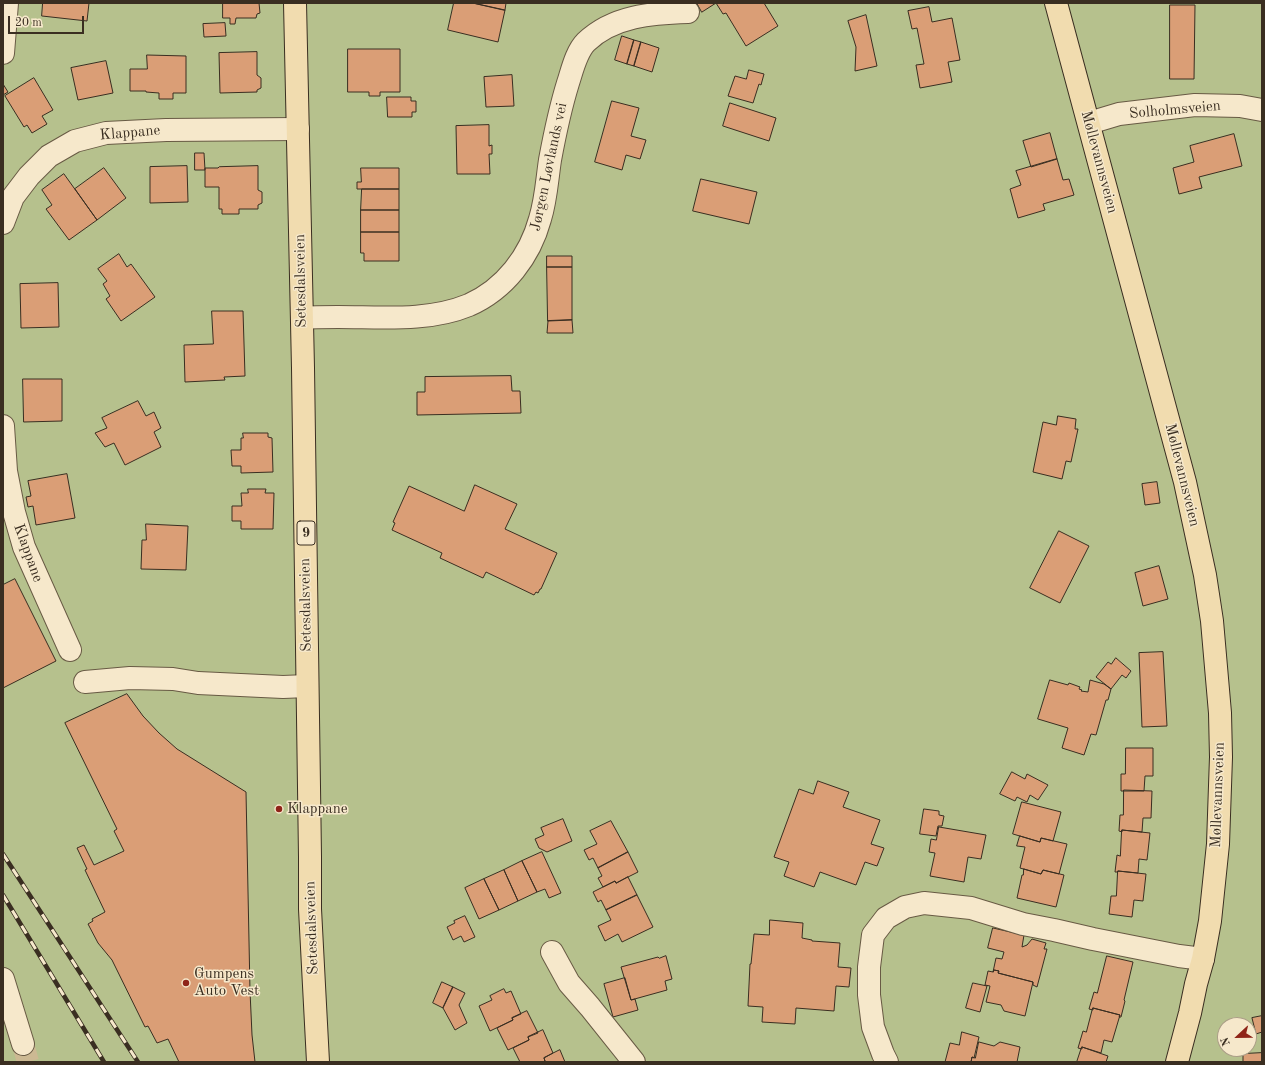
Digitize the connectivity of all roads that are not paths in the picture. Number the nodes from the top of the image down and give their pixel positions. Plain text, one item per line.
1 (7, 3) edge
2 (295, 3) edge
3 (1056, 3) edge
4 (688, 12) dead end
5 (3, 53) edge
6 (1262, 110) edge
7 (1089, 123) junction
8 (298, 128) junction
9 (3, 223) edge
10 (302, 318) junction
11 (3, 426) edge
12 (70, 650) dead end
13 (85, 682) dead end
14 (307, 686) junction
15 (552, 952) dead end
16 (1203, 959) junction
17 (3, 978) edge
18 (23, 1044) tunnel mouth
19 (318, 1062) edge
20 (634, 1062) edge
21 (887, 1062) edge
22 (1177, 1062) edge

1 - 5 street
2 - 8 main road, Setesdalsveien / 9
3 - 7 main road, Møllevannsveien
4 - 10 street, Jørgen Løvlands vei
6 - 7 street, Solholmsveien
7 - 16 main road, Møllevannsveien
8 - 9 street, Klappane
8 - 10 main road, Setesdalsveien / 9
10 - 14 main road, Setesdalsveien / 9
11 - 12 street, Klappane
13 - 14 street
14 - 19 main road, Setesdalsveien / 9
15 - 20 street
16 - 21 street
16 - 22 main road, Møllevannsveien
17 - 18 street

